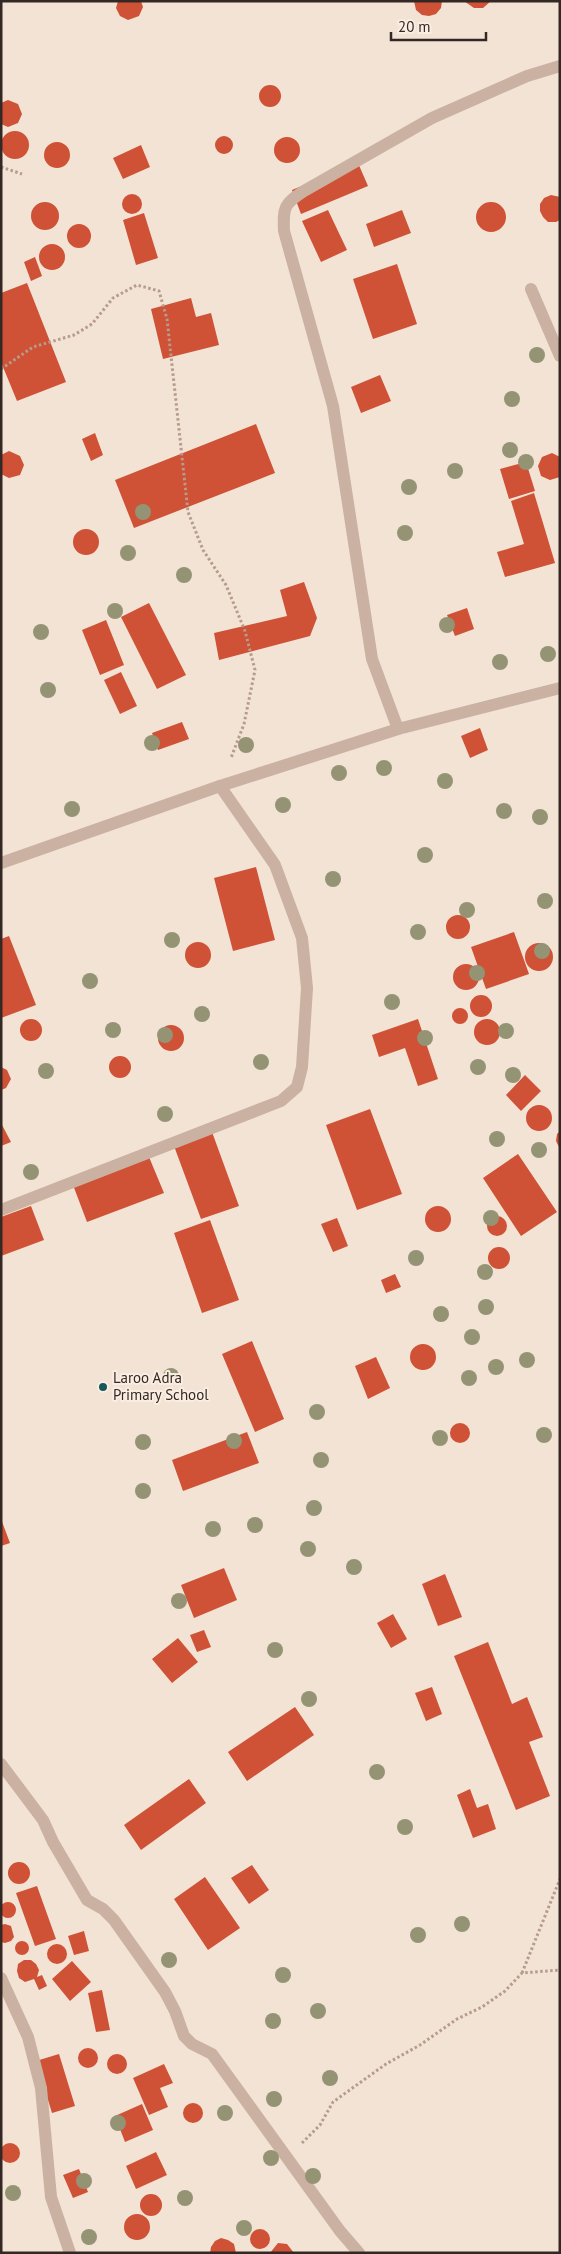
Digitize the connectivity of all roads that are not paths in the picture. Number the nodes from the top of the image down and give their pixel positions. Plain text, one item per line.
1 (560, 66) edge
2 (531, 290) dead end
3 (560, 356) edge
4 (560, 688) edge
5 (398, 729) junction
6 (220, 786) junction
7 (1, 863) edge
8 (1, 1210) edge
9 (1, 1764) edge
10 (1, 1978) edge
11 (70, 2253) edge
12 (360, 2253) edge

1 - 5 street
2 - 3 street
4 - 5 street
5 - 6 street
6 - 7 street
6 - 8 street
9 - 12 street
10 - 11 street

